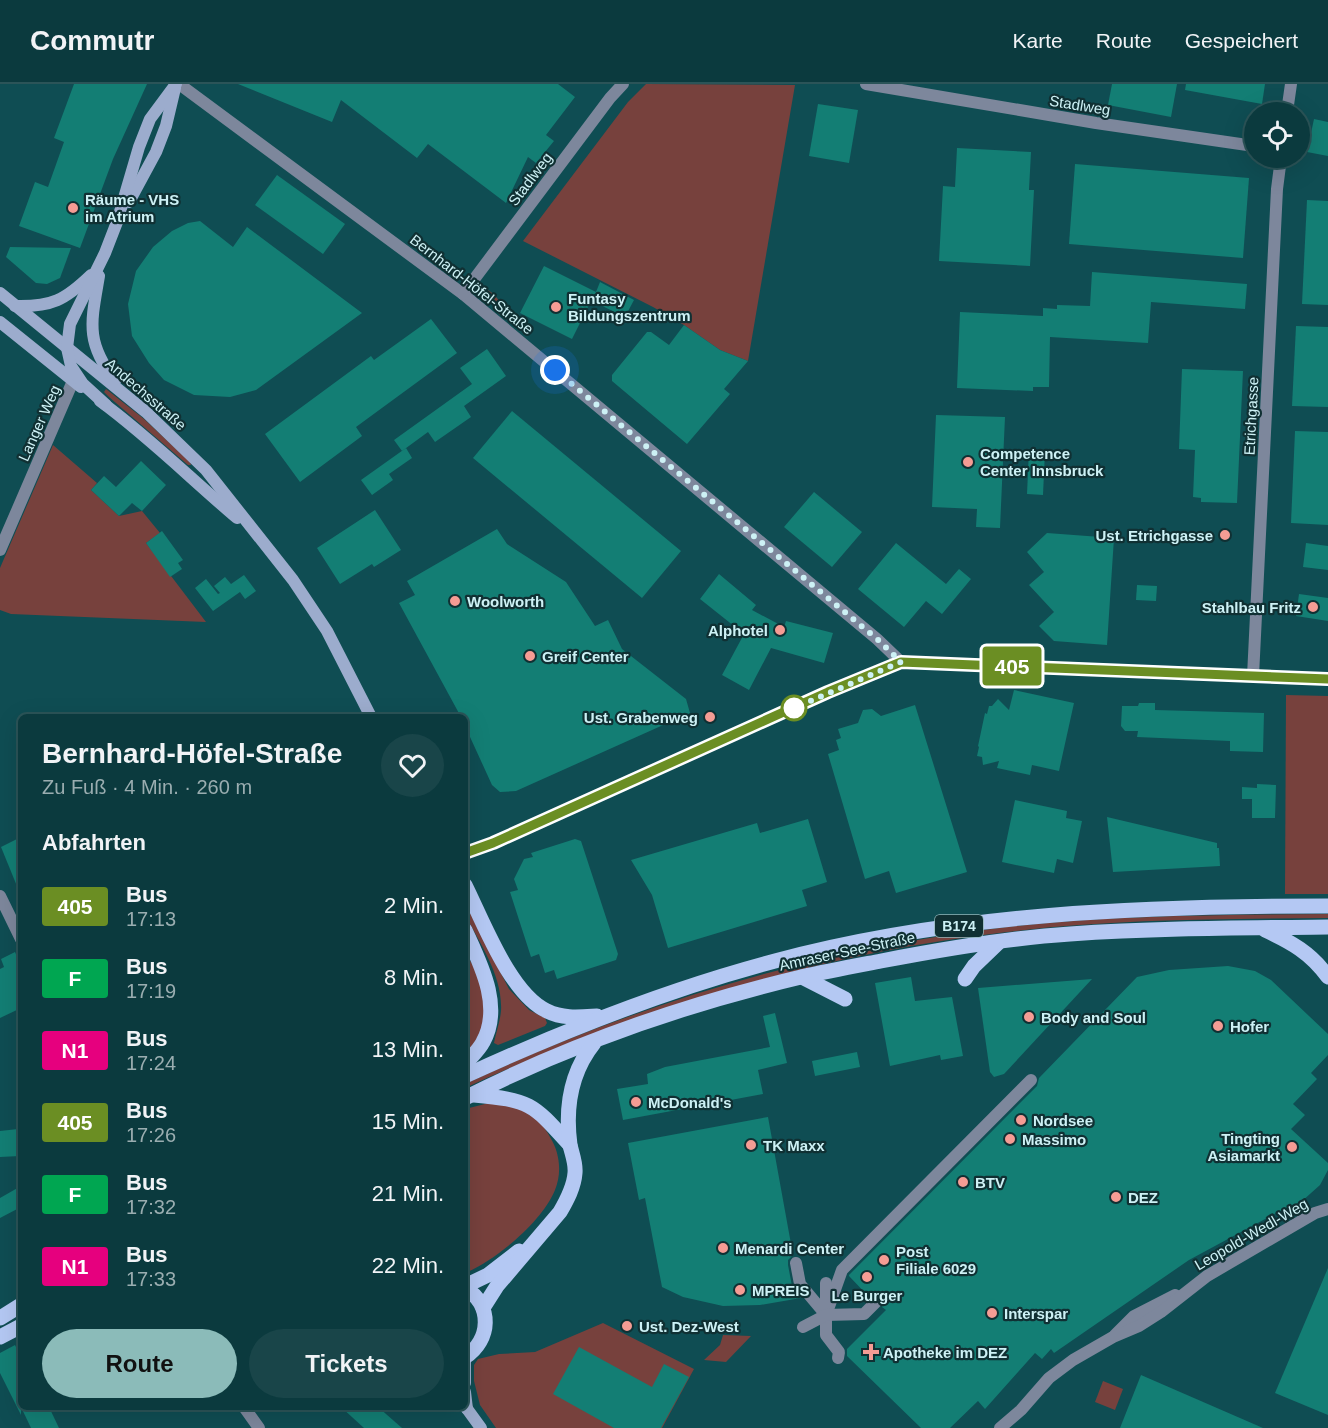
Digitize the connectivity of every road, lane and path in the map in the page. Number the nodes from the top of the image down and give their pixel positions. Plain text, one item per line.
1 (177, 84) edge
2 (623, 84) edge
3 (866, 84) edge
4 (1291, 84) edge
5 (1288, 102) edge
6 (1244, 145) edge
7 (1280, 168) edge
8 (117, 222) junction
9 (100, 266) junction
10 (0, 293) edge
11 (463, 294) junction
12 (15, 306) junction
13 (0, 322) edge
14 (92, 332) junction
15 (67, 348) junction
16 (81, 359) junction
17 (75, 377) junction
18 (123, 393) junction
19 (106, 405) joint
20 (256, 534) junction
21 (0, 550) edge
22 (901, 662) junction
23 (1252, 676) junction
24 (1328, 679) edge
25 (369, 714) edge
26 (468, 852) edge
27 (468, 891) edge
28 (0, 896) edge
29 (1328, 906) edge
30 (1259, 927) junction
31 (1328, 927) edge
32 (18, 933) edge
33 (468, 936) edge
34 (999, 942) junction
35 (468, 949) edge
36 (479, 960) junction
37 (802, 977) junction
38 (1328, 977) edge
39 (965, 979) dead end
40 (844, 999) dead end
41 (615, 1014) junction
42 (596, 1041) junction
43 (468, 1061) edge
44 (468, 1075) edge
45 (1031, 1080) dead end
46 (468, 1096) edge
47 (570, 1145) junction
48 (1328, 1209) edge
49 (544, 1231) junction
50 (796, 1263) dead end
51 (826, 1283) dead end
52 (468, 1285) edge
53 (468, 1290) edge
54 (876, 1302) dead end
55 (18, 1307) edge
56 (483, 1308) junction
57 (826, 1314) junction
58 (0, 1318) edge
59 (804, 1327) dead end
60 (18, 1328) edge
61 (0, 1337) edge
62 (468, 1355) edge
63 (838, 1358) dead end
64 (246, 1410) edge
65 (468, 1410) edge
66 (1021, 1410) junction
67 (258, 1428) edge
68 (481, 1428) edge
69 (1000, 1428) edge
70 (1016, 1428) edge

1 - 8 main road, Langer Weg
1 - 8 main road, Langer Weg
1 - 11 street, Bernhard-Höfel-Straße
2 - 11 street, Stadlweg
3 - 6 street, Stadlweg
4 - 5 street
7 - 23 street, Etrichgasse
8 - 9 main road, Langer Weg
9 - 12 main road
9 - 14 main road, Langer Weg
9 - 15 main road, Langer Weg
10 - 12 main road, Andechsstraße
11 - 22 street, Bernhard-Höfel-Straße
12 - 15 main road, Andechsstraße
13 - 17 main road
14 - 16 main road, Langer Weg
14 - 18 main road, Langer Weg
15 - 16 main road, Andechsstraße
15 - 17 main road, Langer Weg
16 - 17 main road, Langer Weg
16 - 18 main road, Andechsstraße
17 - 19 main road, Langer Weg
17 - 21 street, Langer Weg
18 - 20 main road, Andechsstraße
19 - 20 main road, Andechsstraße
20 - 25 main road, Andechsstraße
22 - 23 street
22 - 26 street
23 - 24 street
27 - 41 main road
28 - 32 street
29 - 41 main road, Amraser-See-Straße / B174
30 - 31 main road, Amraser-See-Straße / B174
30 - 34 main road, Amraser-See-Straße / B174
30 - 38 main road
33 - 36 main road
34 - 37 main road, Amraser-See-Straße / B174
34 - 39 main road
35 - 36 main road
36 - 43 main road
37 - 40 main road
37 - 42 main road, Amraser-See-Straße / B174
41 - 44 main road, Amraser-See-Straße / B174
42 - 46 main road, Amraser-See-Straße / B174
42 - 47 main road
45 - 57 street
46 - 47 main road
47 - 49 main road
48 - 66 street, Leopold-Wedl-Weg
49 - 52 main road
49 - 56 main road
50 - 57 street
51 - 57 street
53 - 56 main road
54 - 57 street
55 - 58 main road
56 - 62 main road
57 - 59 street
57 - 63 street
60 - 61 main road
64 - 67 street
65 - 68 main road
66 - 69 street, Leopold-Wedl-Weg
66 - 70 street, Leopold-Wedl-Weg

